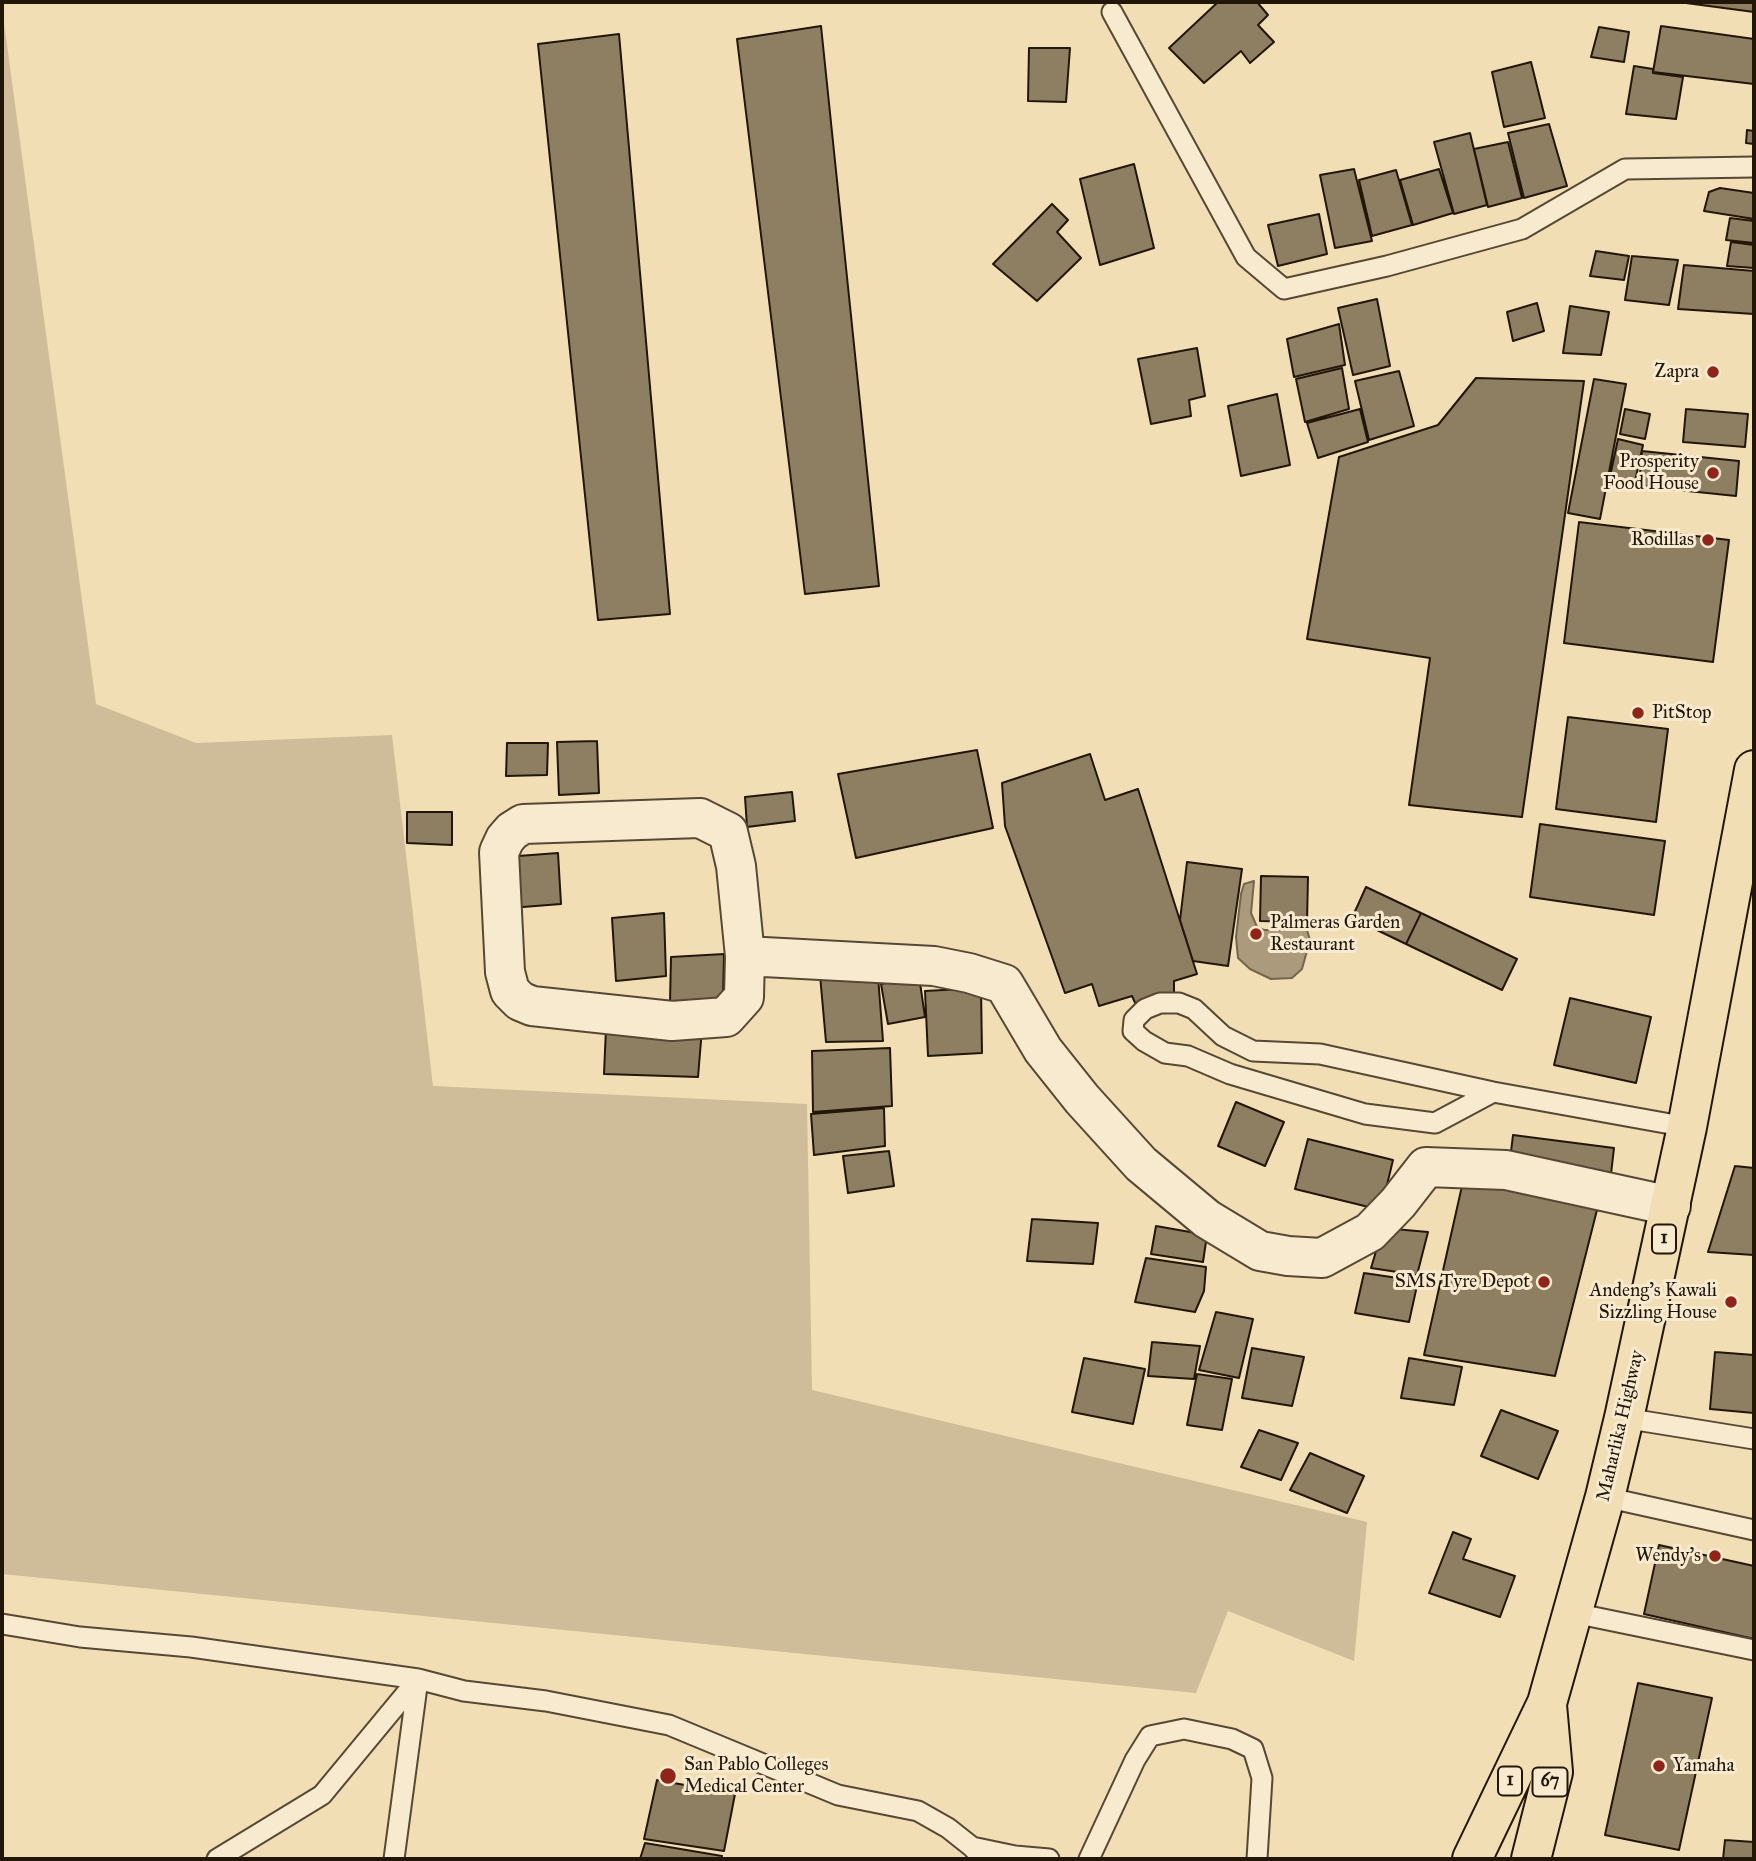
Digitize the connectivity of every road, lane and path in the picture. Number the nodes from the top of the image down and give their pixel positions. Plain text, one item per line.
1 (1112, 12) dead end
2 (1754, 167) edge
3 (1754, 770) edge
4 (745, 956) junction
5 (1493, 1092) junction
6 (1687, 1127) junction
7 (1671, 1206) junction
8 (1625, 1418) junction
9 (1754, 1439) edge
10 (1605, 1497) junction
11 (1754, 1530) edge
12 (1574, 1613) junction
13 (2, 1624) edge
14 (1754, 1650) edge
15 (418, 1679) junction
16 (1547, 1703) junction
17 (977, 1853) edge
18 (217, 1859) edge
19 (394, 1859) edge
20 (1049, 1859) edge
21 (1089, 1859) edge
22 (1257, 1859) edge
23 (1472, 1859) edge
24 (1531, 1859) edge

1 - 2 lane
3 - 6 main road, Maharlika Highway / 1
4 - 4 street
4 - 7 street
5 - 5 lane
5 - 6 lane
6 - 7 main road, Maharlika Highway / 1
7 - 8 main road, Maharlika Highway / 1
8 - 9 lane
8 - 10 main road, Maharlika Highway / 1
10 - 11 lane
10 - 12 main road, Maharlika Highway / 1
12 - 14 lane
12 - 16 main road, Maharlika Highway / 1
13 - 15 lane
15 - 17 lane
15 - 18 lane
15 - 19 lane
16 - 23 main road, Maharlika Highway / 1
16 - 24 main road, 67
17 - 20 lane
21 - 22 lane

